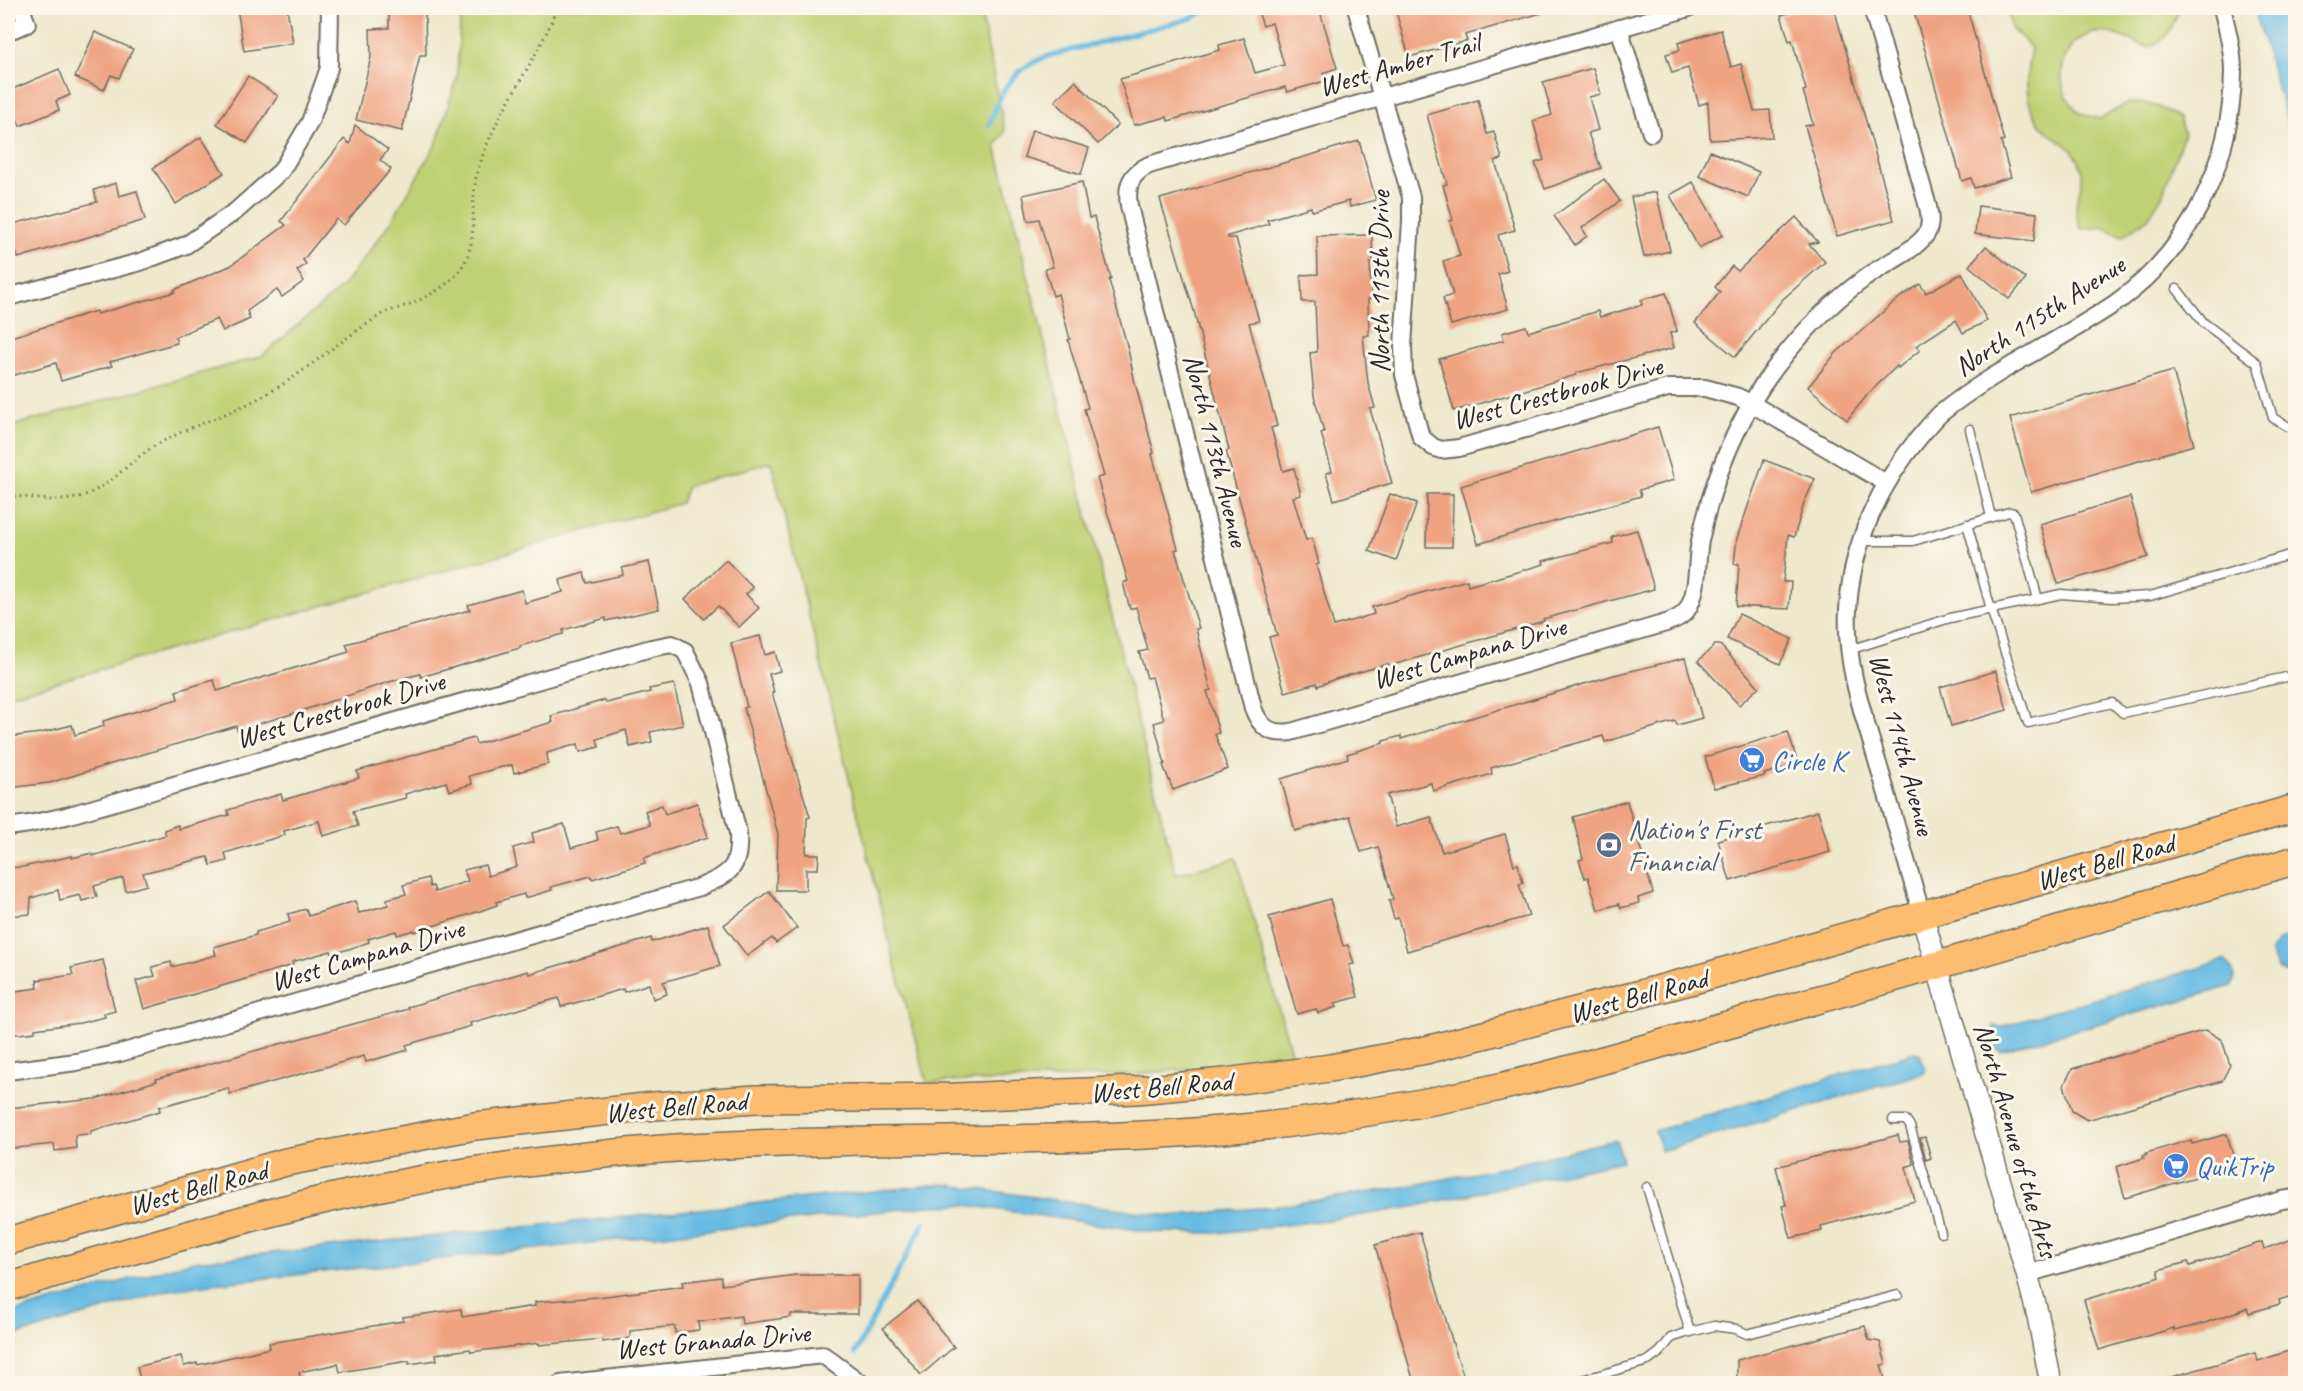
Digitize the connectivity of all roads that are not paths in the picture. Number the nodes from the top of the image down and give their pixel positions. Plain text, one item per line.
1 (21, 8) edge
2 (330, 8) edge
3 (1356, 8) edge
4 (1689, 8) edge
5 (1872, 8) edge
6 (2222, 8) edge
7 (1619, 28) junction
8 (8, 31) edge
9 (1382, 97) junction
10 (1651, 133) dead end
11 (1130, 180) joint
12 (2177, 289) dead end
13 (8, 297) edge
14 (1752, 404) junction
15 (1970, 429) dead end
16 (2295, 431) edge
17 (1433, 447) joint
18 (1886, 483) junction
19 (1991, 517) junction
20 (1967, 524) junction
21 (1860, 541) junction
22 (2295, 554) edge
23 (2038, 599) junction
24 (1991, 609) junction
25 (1849, 650) junction
26 (2291, 676) dead end
27 (1265, 729) joint
28 (2295, 808) edge
29 (8, 827) edge
30 (2295, 860) edge
31 (734, 866) joint
32 (1922, 915) junction
33 (1937, 966) junction
34 (8, 1071) edge
35 (1893, 1120) dead end
36 (1647, 1187) dead end
37 (2295, 1198) edge
38 (1941, 1233) dead end
39 (8, 1241) edge
40 (2027, 1274) junction
41 (8, 1287) edge
42 (1898, 1295) dead end
43 (1690, 1332) junction
44 (591, 1381) edge
45 (560, 1383) edge
46 (862, 1383) edge
47 (1568, 1383) edge
48 (2051, 1383) edge

1 - 8 street
2 - 13 street
3 - 9 street, North 113th Drive
4 - 7 street, West Amber Trail
5 - 14 street
6 - 18 street, North 115th Avenue
7 - 9 street, West Amber Trail
7 - 10 street
9 - 11 street, West Amber Trail
9 - 17 street, North 113th Drive
11 - 27 street, North 113th Avenue
12 - 16 lane
14 - 17 street, West Crestbrook Drive
14 - 18 street, West Crestbrook Drive
14 - 27 street, West Campana Drive
15 - 19 lane
18 - 21 street, West 114th Avenue
19 - 20 lane
19 - 23 lane
20 - 21 lane
20 - 24 lane
21 - 25 street, West 114th Avenue
22 - 23 lane
23 - 24 lane
24 - 25 lane
24 - 26 lane
25 - 32 street, West 114th Avenue
28 - 32 main road, West Bell Road
29 - 31 street, West Crestbrook Drive
30 - 33 main road, West Bell Road
31 - 34 street, West Campana Drive
32 - 33 street, North Avenue of the Arts
32 - 39 main road, West Bell Road
33 - 40 street, North Avenue of the Arts
33 - 41 main road, West Bell Road
35 - 38 lane
36 - 43 lane
37 - 40 street
40 - 48 street, North Avenue of the Arts
42 - 43 lane
43 - 47 lane
44 - 45 street, West Granada Drive
44 - 46 street, West Granada Drive

